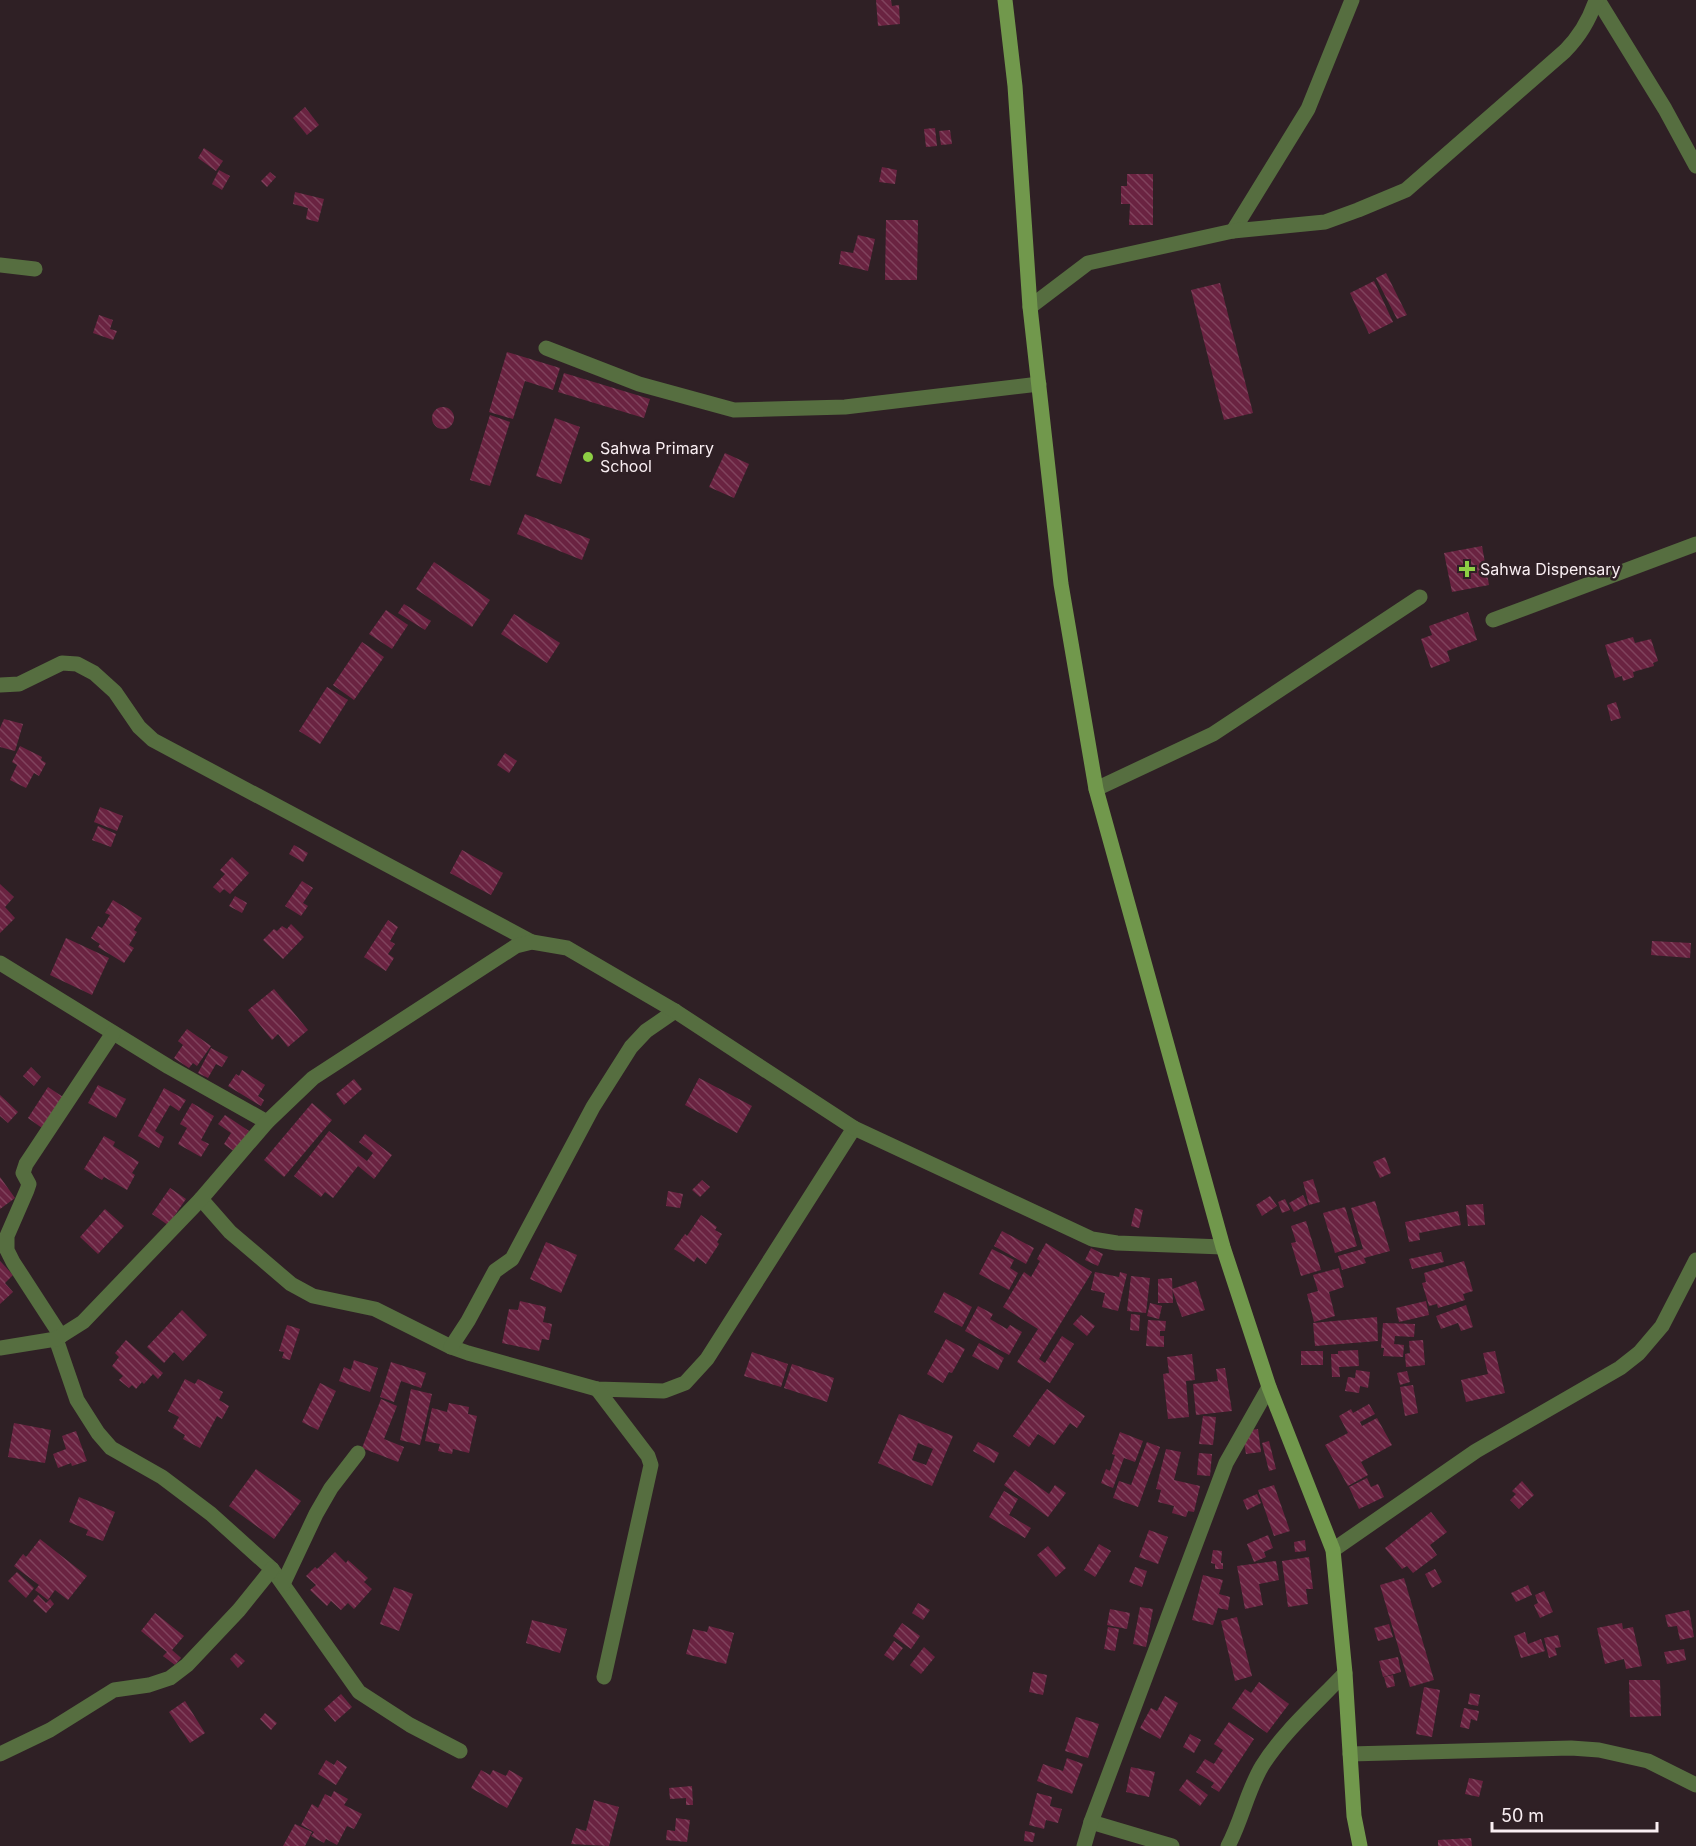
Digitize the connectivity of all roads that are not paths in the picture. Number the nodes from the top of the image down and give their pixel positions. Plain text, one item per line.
1 (1005, 0) edge
2 (1352, 0) edge
3 (1597, 0) edge
4 (1696, 166) edge
5 (1233, 231) junction
6 (0, 265) edge
7 (35, 269) dead end
8 (1030, 307) junction
9 (546, 348) dead end
10 (1039, 384) junction
11 (1696, 544) edge
12 (1420, 597) dead end
13 (1493, 620) dead end
14 (0, 685) edge
15 (1096, 789) junction
16 (532, 942) junction
17 (0, 963) edge
18 (675, 1011) junction
19 (113, 1033) junction
20 (267, 1122) junction
21 (854, 1128) junction
22 (201, 1199) junction
23 (1223, 1247) junction
24 (1696, 1260) edge
25 (1689, 1289) edge
26 (58, 1338) junction
27 (451, 1347) junction
28 (0, 1348) edge
29 (1269, 1387) junction
30 (597, 1389) junction
31 (358, 1453) dead end
32 (1333, 1550) junction
33 (272, 1569) junction
34 (283, 1584) junction
35 (1345, 1673) junction
36 (604, 1677) dead end
37 (460, 1751) dead end
38 (0, 1754) edge
39 (1350, 1754) junction
40 (1696, 1785) edge
41 (1091, 1822) junction
42 (1084, 1846) edge
43 (1172, 1846) edge
44 (1228, 1846) edge
45 (1360, 1846) edge

1 - 8 main road
2 - 5 street
3 - 4 street
3 - 5 street
5 - 8 street
6 - 7 street
8 - 10 main road
9 - 10 street
10 - 15 main road
11 - 13 street
12 - 15 street
14 - 16 street
15 - 23 main road
16 - 18 street
16 - 20 street
17 - 19 street
18 - 21 street
18 - 27 street
19 - 20 street
19 - 26 street
20 - 22 street
21 - 23 street
21 - 30 street
22 - 26 street
22 - 27 street
23 - 29 main road
24 - 25 street
25 - 32 street
26 - 28 street
26 - 33 street
27 - 30 street
29 - 32 main road
29 - 41 street
30 - 36 street
31 - 34 street
32 - 35 main road
33 - 34 street
33 - 38 street
34 - 37 street
35 - 39 main road
35 - 44 street
39 - 40 street
39 - 45 main road
41 - 42 street
41 - 43 street

